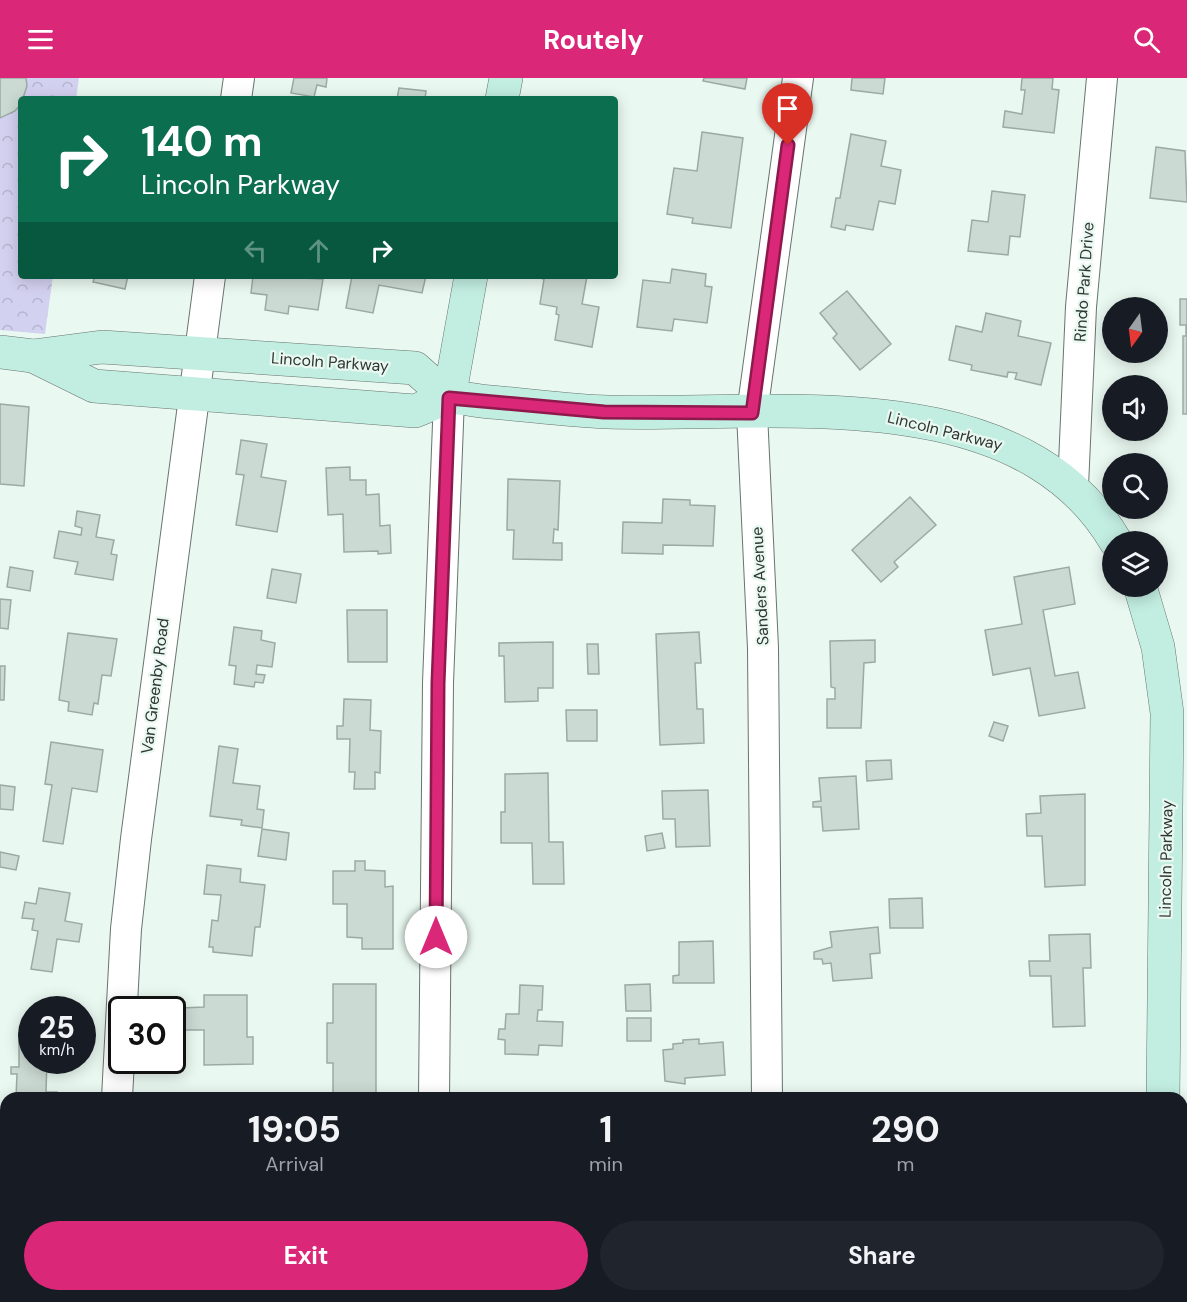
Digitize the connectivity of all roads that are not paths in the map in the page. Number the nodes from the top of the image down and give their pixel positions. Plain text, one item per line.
1 (239, 78) edge
2 (506, 78) edge
3 (798, 78) edge
4 (1101, 78) edge
5 (236, 96) edge
6 (503, 96) edge
7 (210, 279) edge
8 (470, 279) edge
9 (0, 352) edge
10 (199, 354) junction
11 (33, 356) junction
12 (193, 394) junction
13 (449, 398) junction
14 (752, 413) junction
15 (1073, 486) junction
16 (1109, 531) edge
17 (1143, 597) edge
18 (117, 1092) edge
19 (434, 1092) edge
20 (767, 1092) edge
21 (1163, 1092) edge

1 - 5 street
2 - 6 street
3 - 14 street, Sanders Avenue
4 - 15 street, Rindo Park Drive
7 - 10 street, Van Greenby Road
8 - 13 street
9 - 11 street
10 - 11 street, Lincoln Parkway
10 - 12 street, Van Greenby Road
10 - 13 street, Lincoln Parkway
11 - 12 street, Lincoln Parkway
12 - 13 street, Lincoln Parkway
12 - 18 street, Van Greenby Road
13 - 14 street, Lincoln Parkway
13 - 19 street
14 - 15 street, Lincoln Parkway
14 - 20 street, Sanders Avenue
15 - 16 street, Lincoln Parkway
17 - 21 street, Lincoln Parkway

